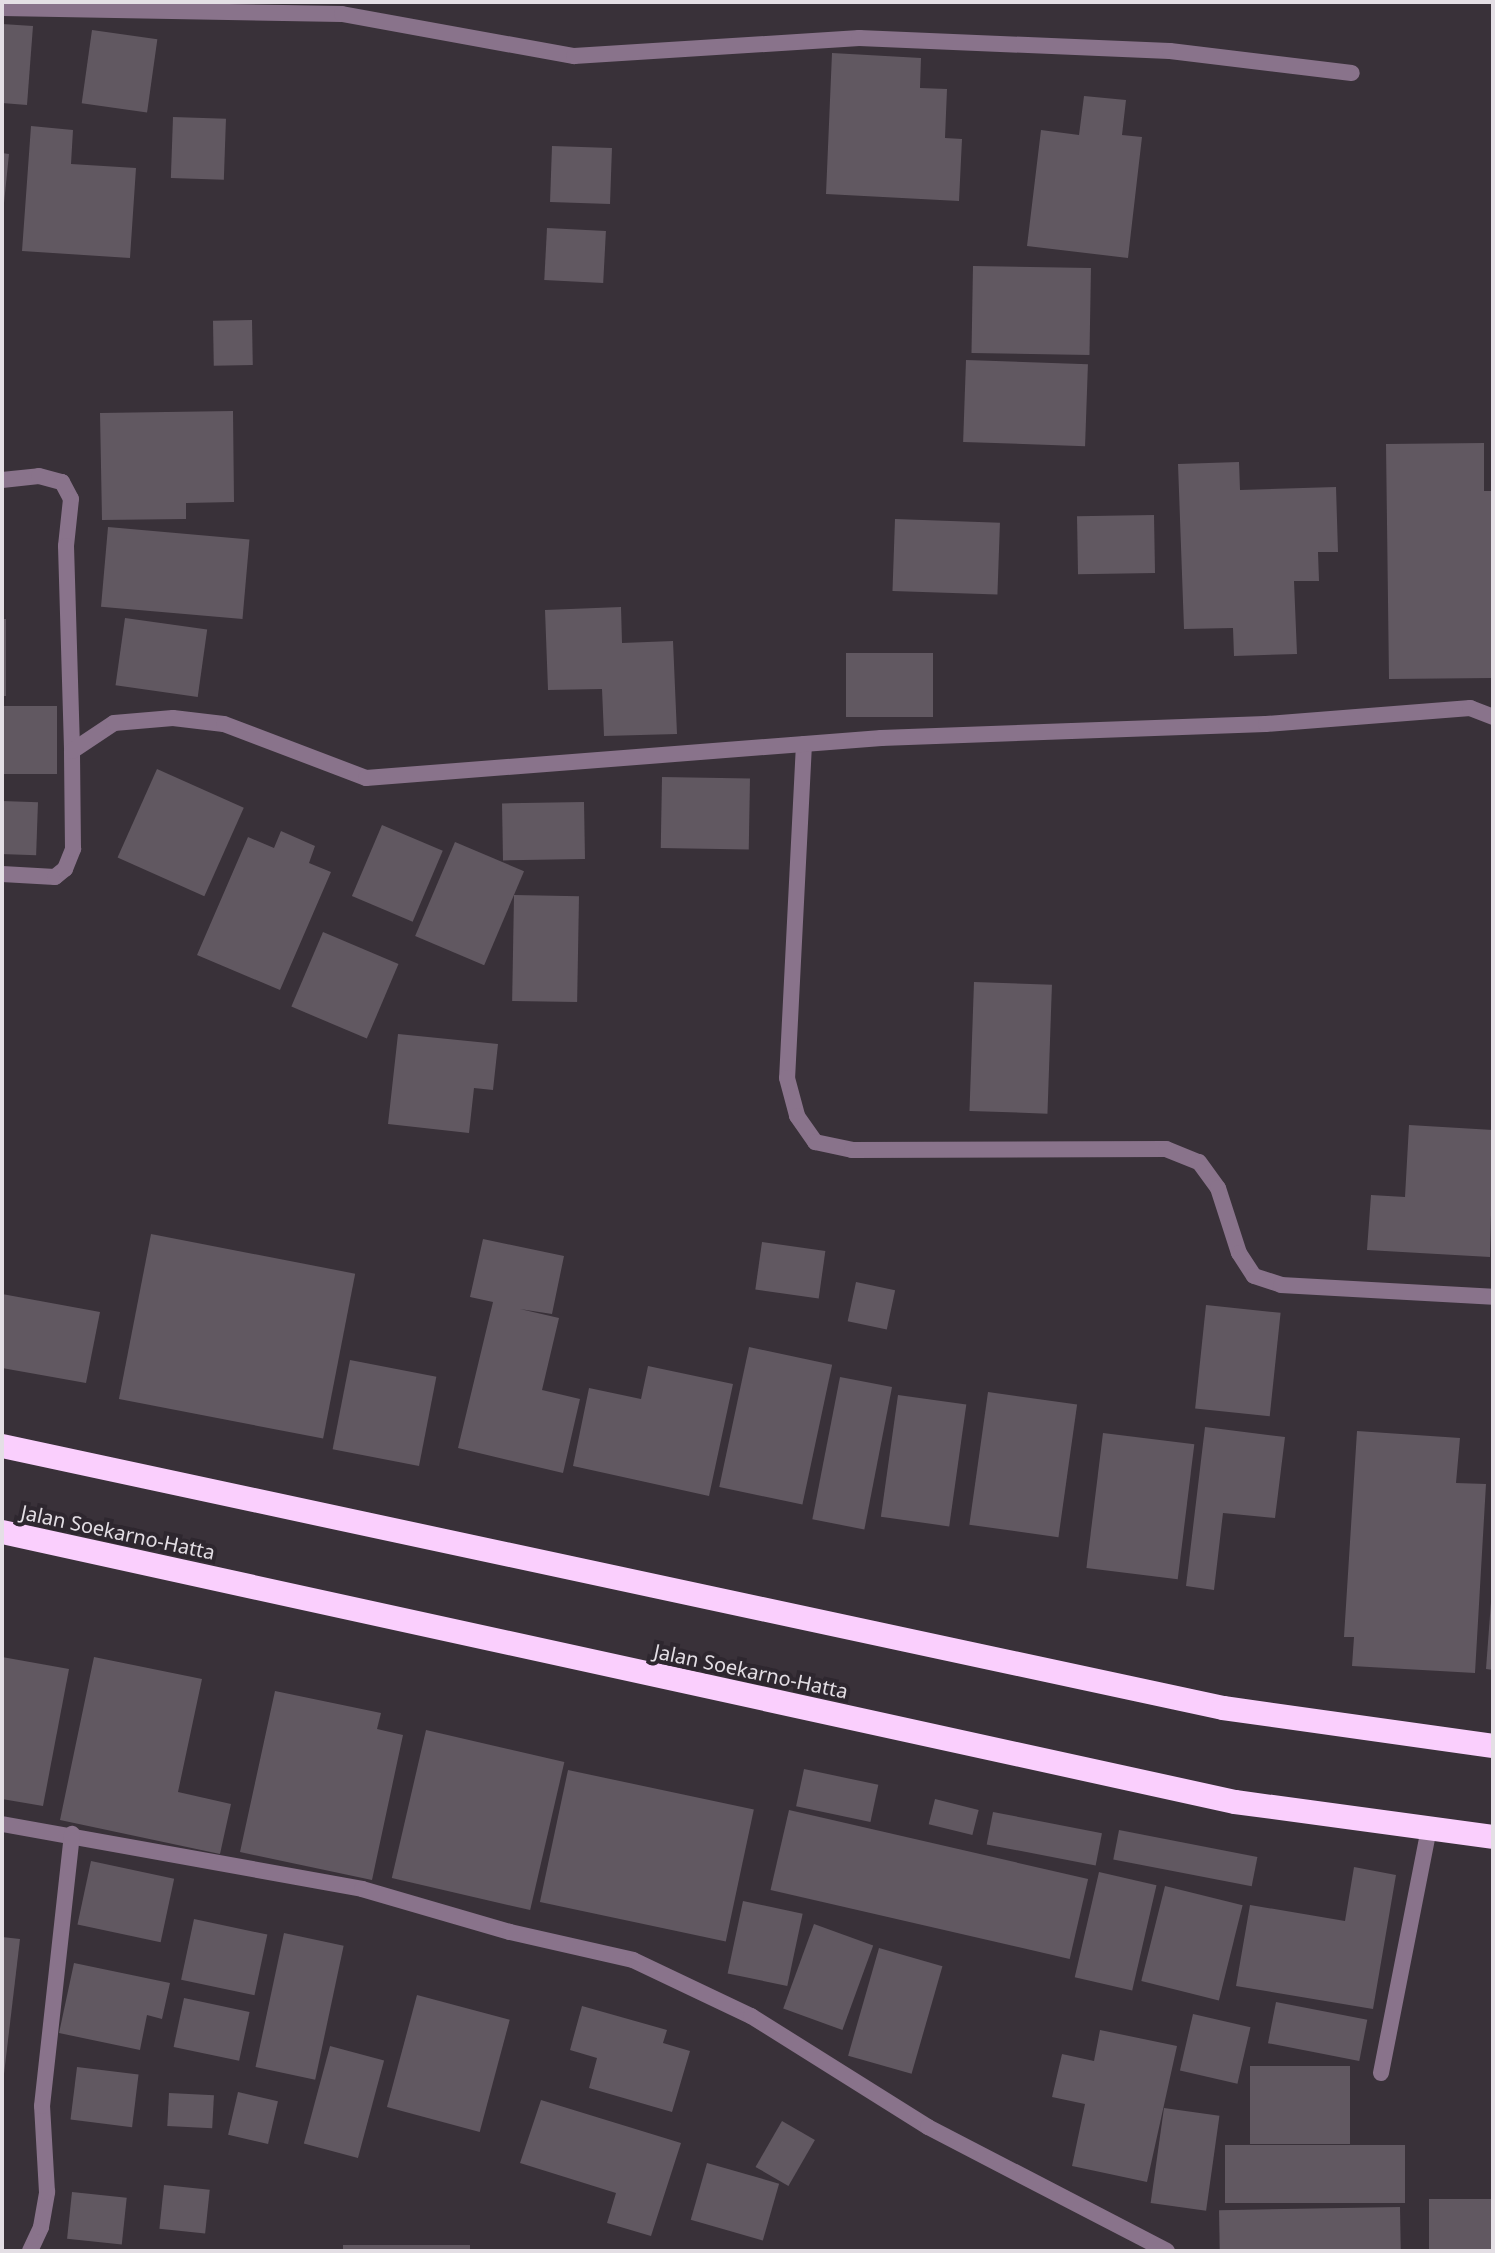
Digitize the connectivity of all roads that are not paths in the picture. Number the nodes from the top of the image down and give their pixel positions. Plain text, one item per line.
1 (2, 8) edge
2 (1352, 73) dead end
3 (2, 480) edge
4 (1493, 717) edge
5 (804, 744) junction
6 (72, 751) junction
7 (2, 874) edge
8 (1493, 1297) edge
9 (2, 1446) edge
10 (2, 1532) edge
11 (1493, 1746) edge
12 (2, 1824) edge
13 (1429, 1828) junction
14 (72, 1834) junction
15 (1493, 1837) edge
16 (1381, 2073) dead end
17 (30, 2251) edge
18 (1167, 2251) edge

1 - 2 street
3 - 6 street
4 - 5 street
5 - 6 street
5 - 8 street
6 - 7 street
9 - 11 highway
10 - 13 highway, Jalan Soekarno-Hatta
12 - 14 street
13 - 15 highway, Jalan Soekarno-Hatta
13 - 16 street
14 - 17 street
14 - 18 street

